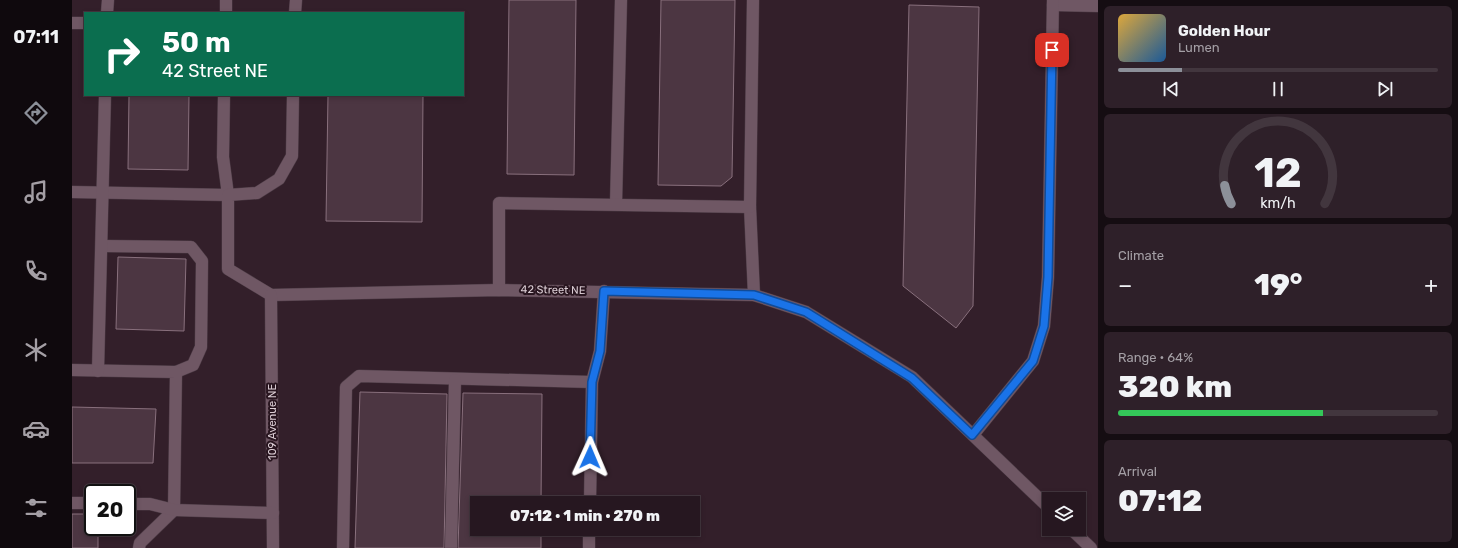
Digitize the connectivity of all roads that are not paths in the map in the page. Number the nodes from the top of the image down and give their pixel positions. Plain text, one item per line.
1 (108, 0) edge
2 (226, 0) edge
3 (296, 0) edge
4 (621, 0) edge
5 (753, 0) edge
6 (1053, 2) edge
7 (1098, 6) edge
8 (108, 12) edge
9 (226, 12) edge
10 (295, 12) edge
11 (72, 23) edge
12 (84, 23) edge
13 (105, 96) edge
14 (224, 96) edge
15 (293, 96) edge
16 (72, 192) edge
17 (103, 192) junction
18 (228, 195) junction
19 (616, 204) junction
20 (750, 207) junction
21 (102, 246) junction
22 (499, 290) junction
23 (604, 291) junction
24 (272, 295) junction
25 (754, 295) junction
26 (72, 370) edge
27 (98, 371) junction
28 (176, 372) junction
29 (455, 380) junction
30 (592, 382) junction
31 (972, 435) junction
32 (590, 496) edge
33 (1042, 501) edge
34 (72, 503) edge
35 (84, 503) edge
36 (136, 504) edge
37 (174, 510) junction
38 (273, 513) junction
39 (589, 536) edge
40 (1078, 536) edge
41 (140, 548) edge
42 (273, 548) edge
43 (343, 548) edge
44 (451, 548) edge
45 (589, 548) edge
46 (1091, 548) edge

1 - 8 street
2 - 9 street
3 - 10 street
4 - 19 street
5 - 20 street
6 - 7 street
6 - 31 street
11 - 12 street
13 - 17 street
14 - 18 street
15 - 18 street
16 - 17 street
17 - 18 street
17 - 21 street
18 - 24 street
19 - 20 street
19 - 22 street
20 - 25 street
21 - 27 street
21 - 28 street
22 - 23 street, 42 Street NE
22 - 24 street, 42 Street NE
23 - 25 street, 42 Street NE
23 - 30 street
24 - 38 street, 109 Avenue NE
25 - 31 street, 42 Street NE
26 - 27 street
27 - 28 street
28 - 37 street
29 - 30 street
29 - 43 street
29 - 44 street
30 - 32 street
31 - 33 street, 42 Street NE
34 - 35 street
36 - 37 street
37 - 38 street
37 - 41 street
38 - 42 street, 109 Avenue NE
39 - 45 street
40 - 46 street

